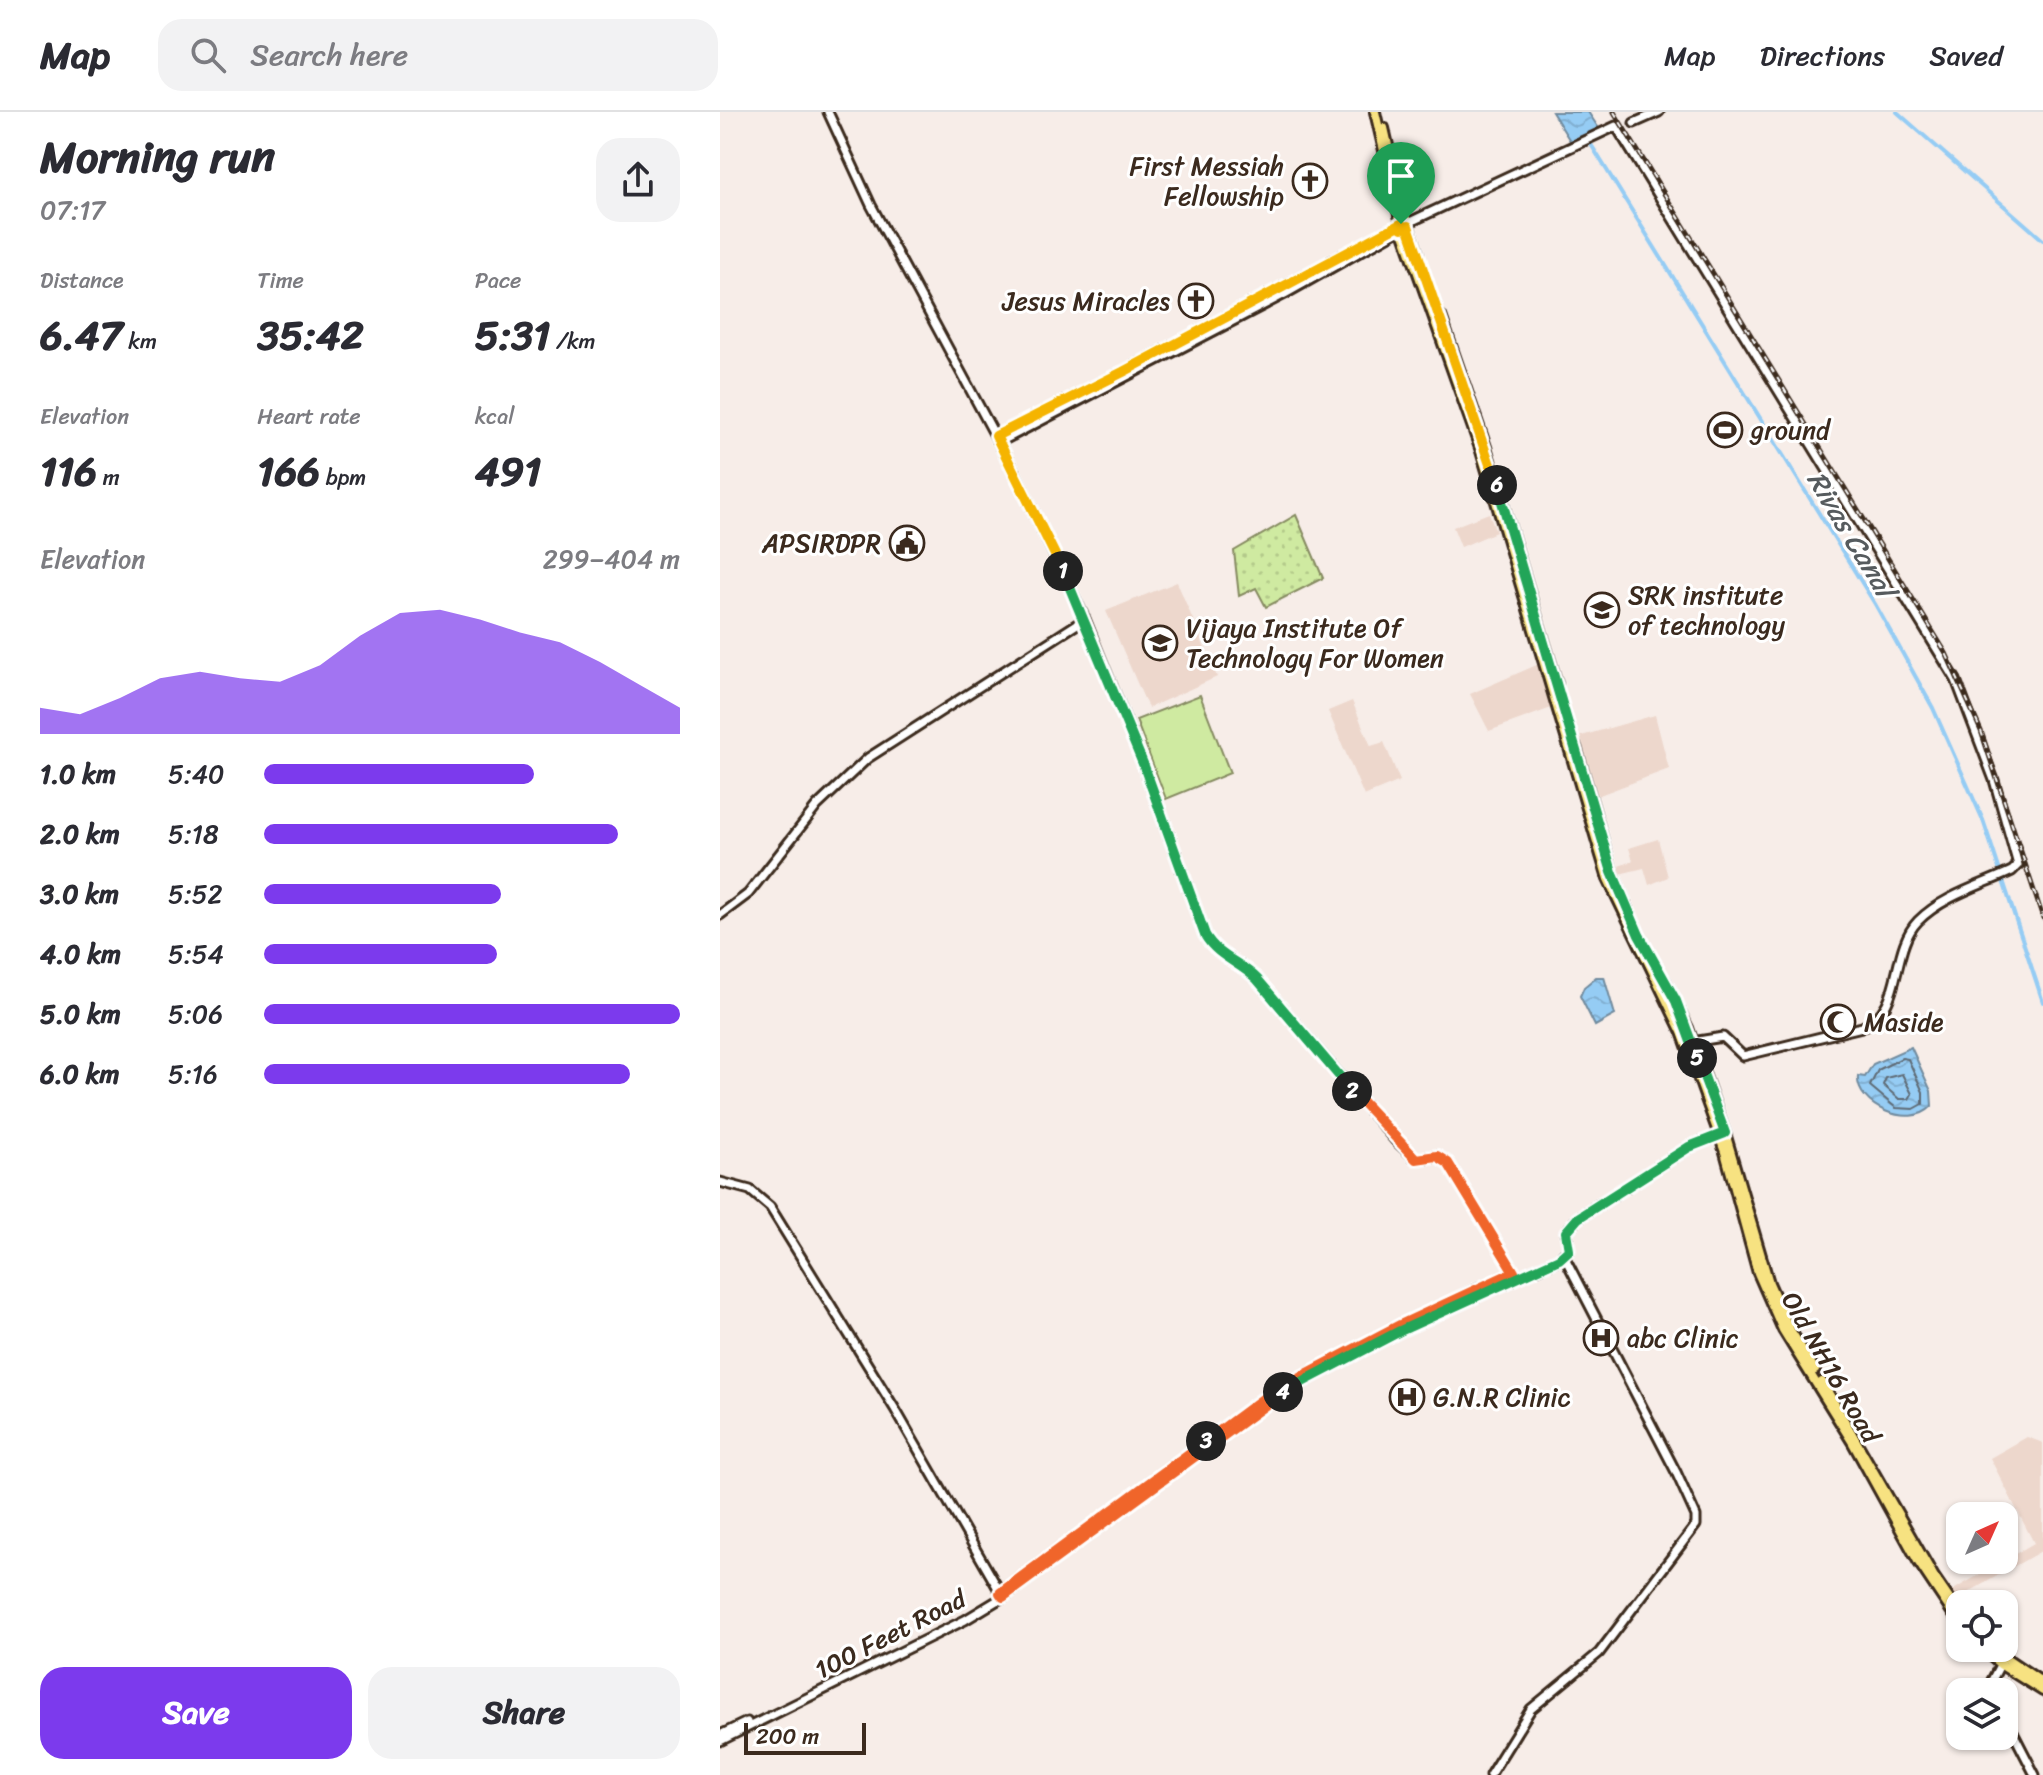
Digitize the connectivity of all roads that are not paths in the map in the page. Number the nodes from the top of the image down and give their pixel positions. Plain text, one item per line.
1 (828, 112) edge
2 (1378, 112) edge
3 (1659, 112) edge
4 (1634, 123) dead end
5 (1406, 224) junction
6 (998, 439) junction
7 (1085, 619) junction
8 (720, 915) edge
9 (1692, 1042) junction
10 (1722, 1134) junction
11 (720, 1182) edge
12 (1562, 1255) junction
13 (1514, 1272) junction
14 (1001, 1595) junction
15 (1946, 1595) edge
16 (1946, 1603) edge
17 (2002, 1662) junction
18 (1993, 1678) edge
19 (2043, 1683) edge
20 (2043, 1691) edge
21 (720, 1738) edge
22 (2018, 1742) edge
23 (1490, 1775) edge
24 (2035, 1775) edge

1 - 6 street
2 - 5 main road, Old NH16 Road
3 - 4 street
5 - 6 street
5 - 9 main road, Old NH16 Road
5 - 9 street
5 - 10 main road, Old NH16 Road
6 - 7 street
7 - 8 street
7 - 13 street
9 - 10 main road, Old NH16 Road
10 - 12 street
10 - 15 main road, Old NH16 Road
10 - 16 main road, Old NH16 Road
11 - 14 street
12 - 13 street, 100 Feet Road
12 - 14 street, 100 Feet Road
12 - 23 street
13 - 14 street, 100 Feet Road
14 - 21 street, 100 Feet Road
17 - 18 street
17 - 19 main road
17 - 20 main road
22 - 24 street

